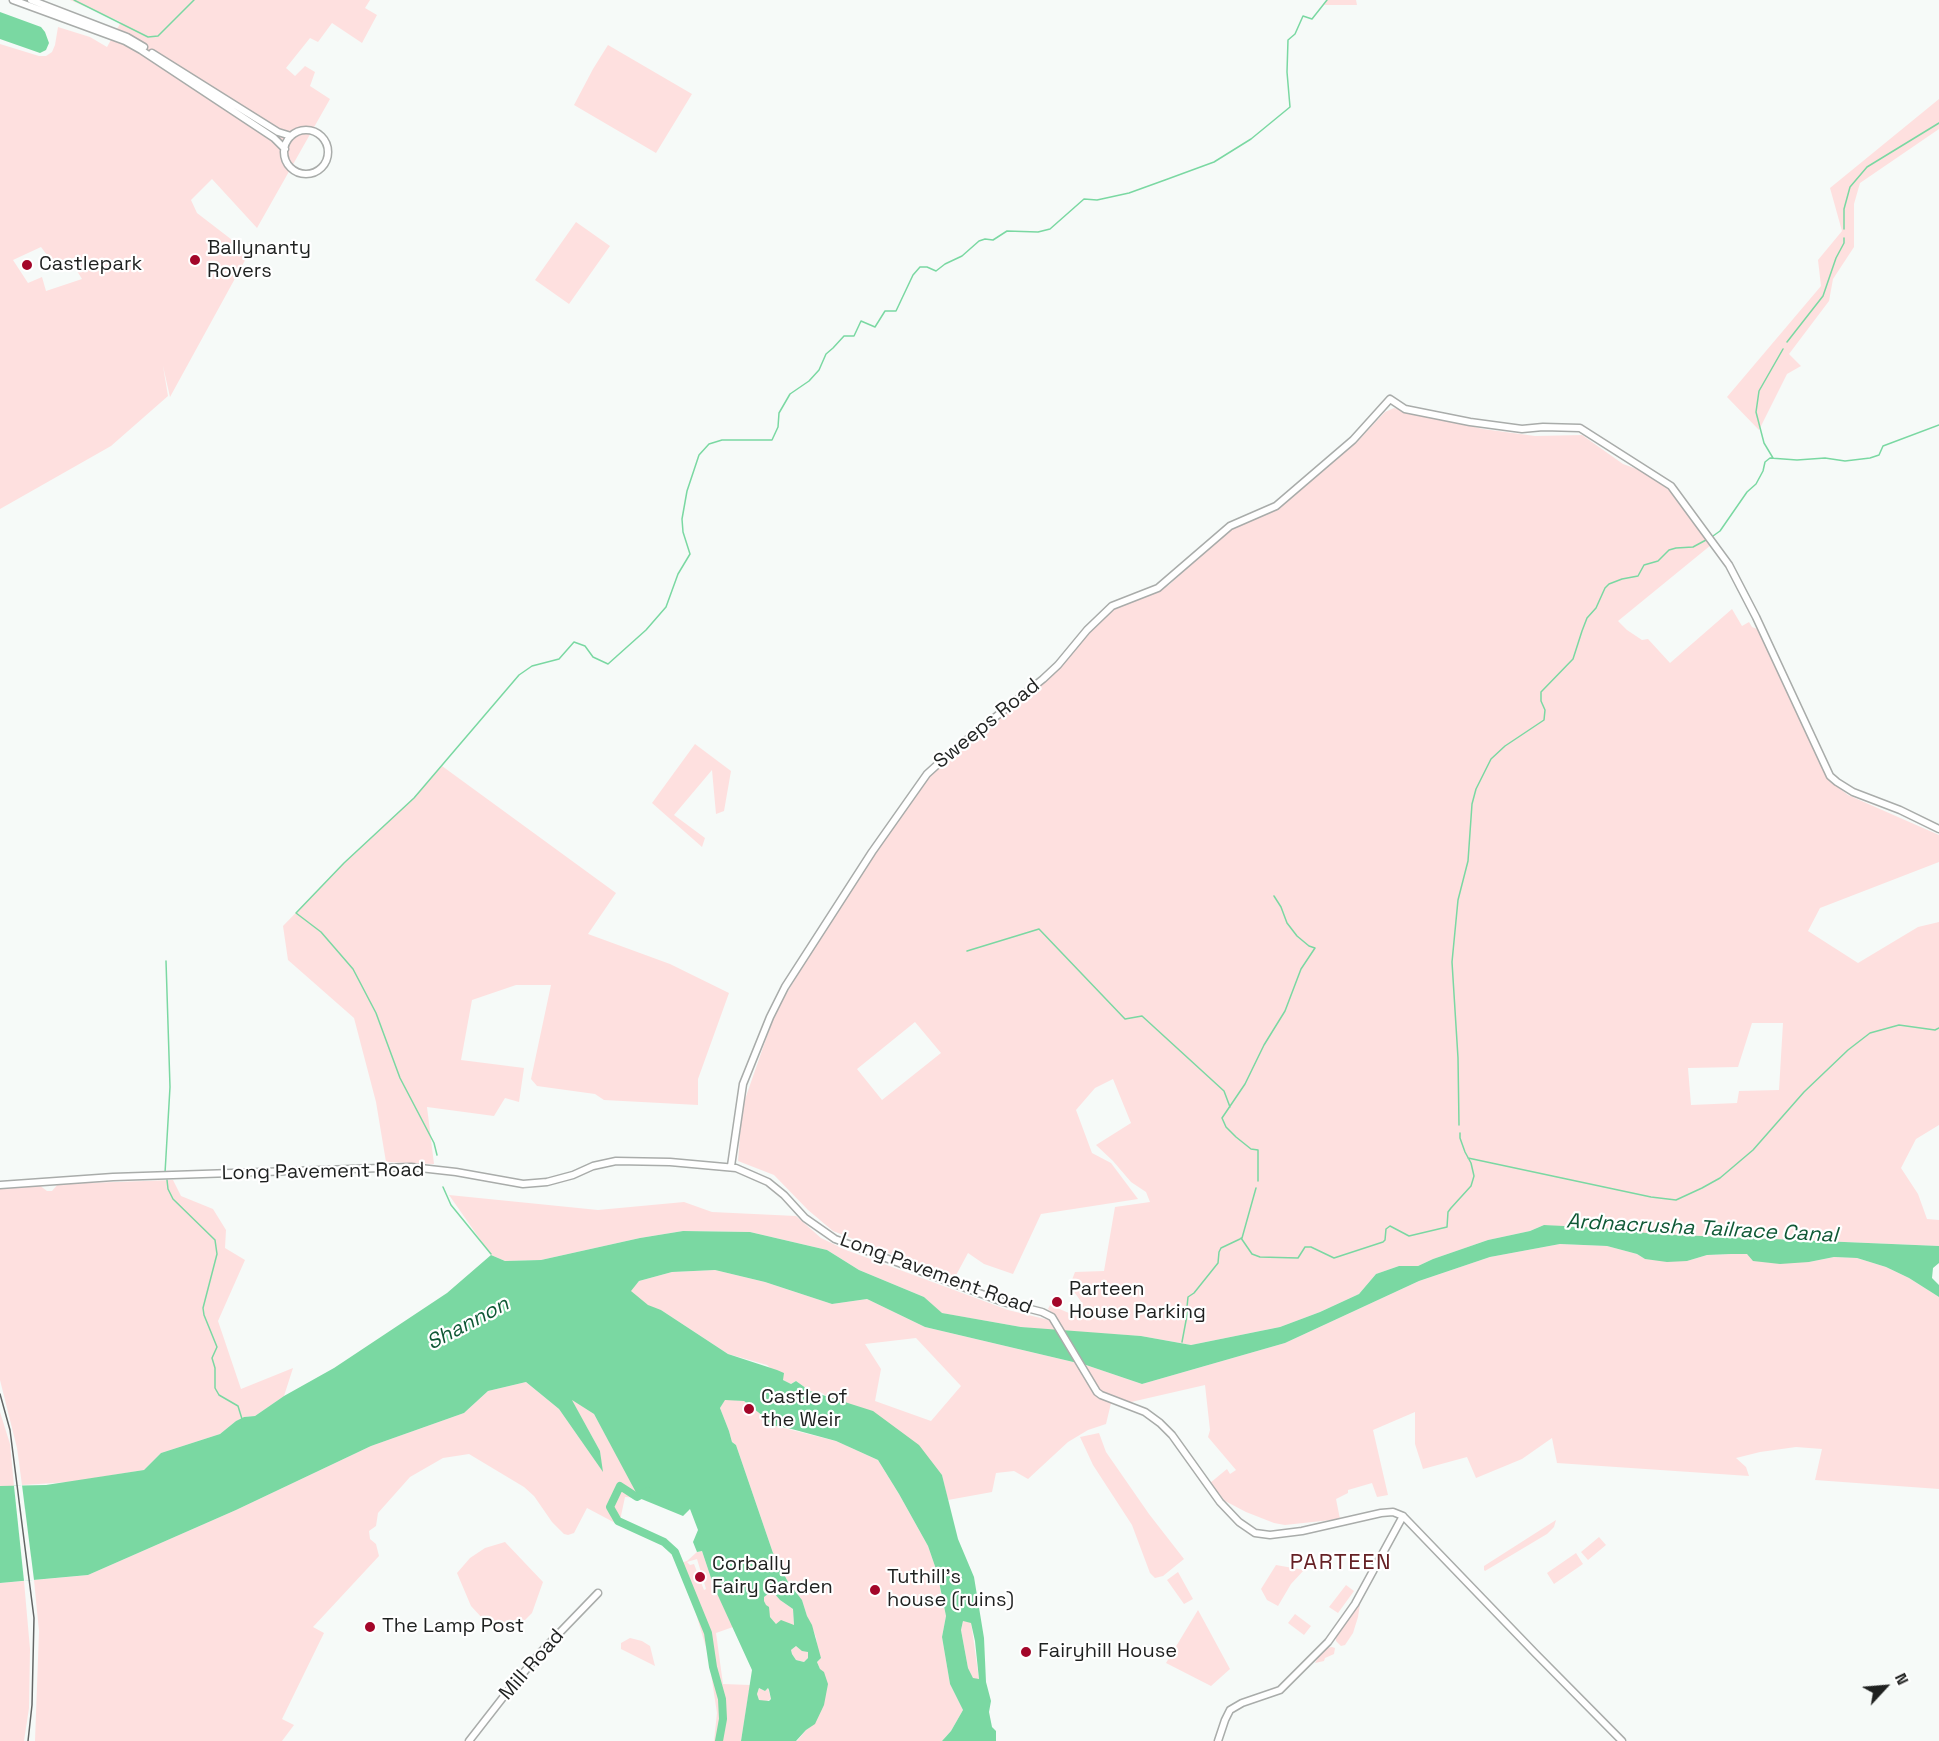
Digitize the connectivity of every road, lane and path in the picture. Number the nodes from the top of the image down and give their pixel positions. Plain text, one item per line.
1 (14, 0) edge
2 (31, 0) edge
3 (291, 136) junction
4 (285, 149) junction
5 (1939, 829) edge
6 (731, 1167) junction
7 (0, 1185) edge
8 (1403, 1515) junction
9 (597, 1593) dead end
10 (469, 1741) edge
11 (1218, 1741) edge
12 (1622, 1741) edge

1 - 4 street
2 - 3 street
3 - 4 street
3 - 4 street
5 - 6 street, Sweeps Road
6 - 7 street, Long Pavement Road
6 - 8 street, Long Pavement Road
8 - 11 street
8 - 12 street
9 - 10 street, Mill Road

